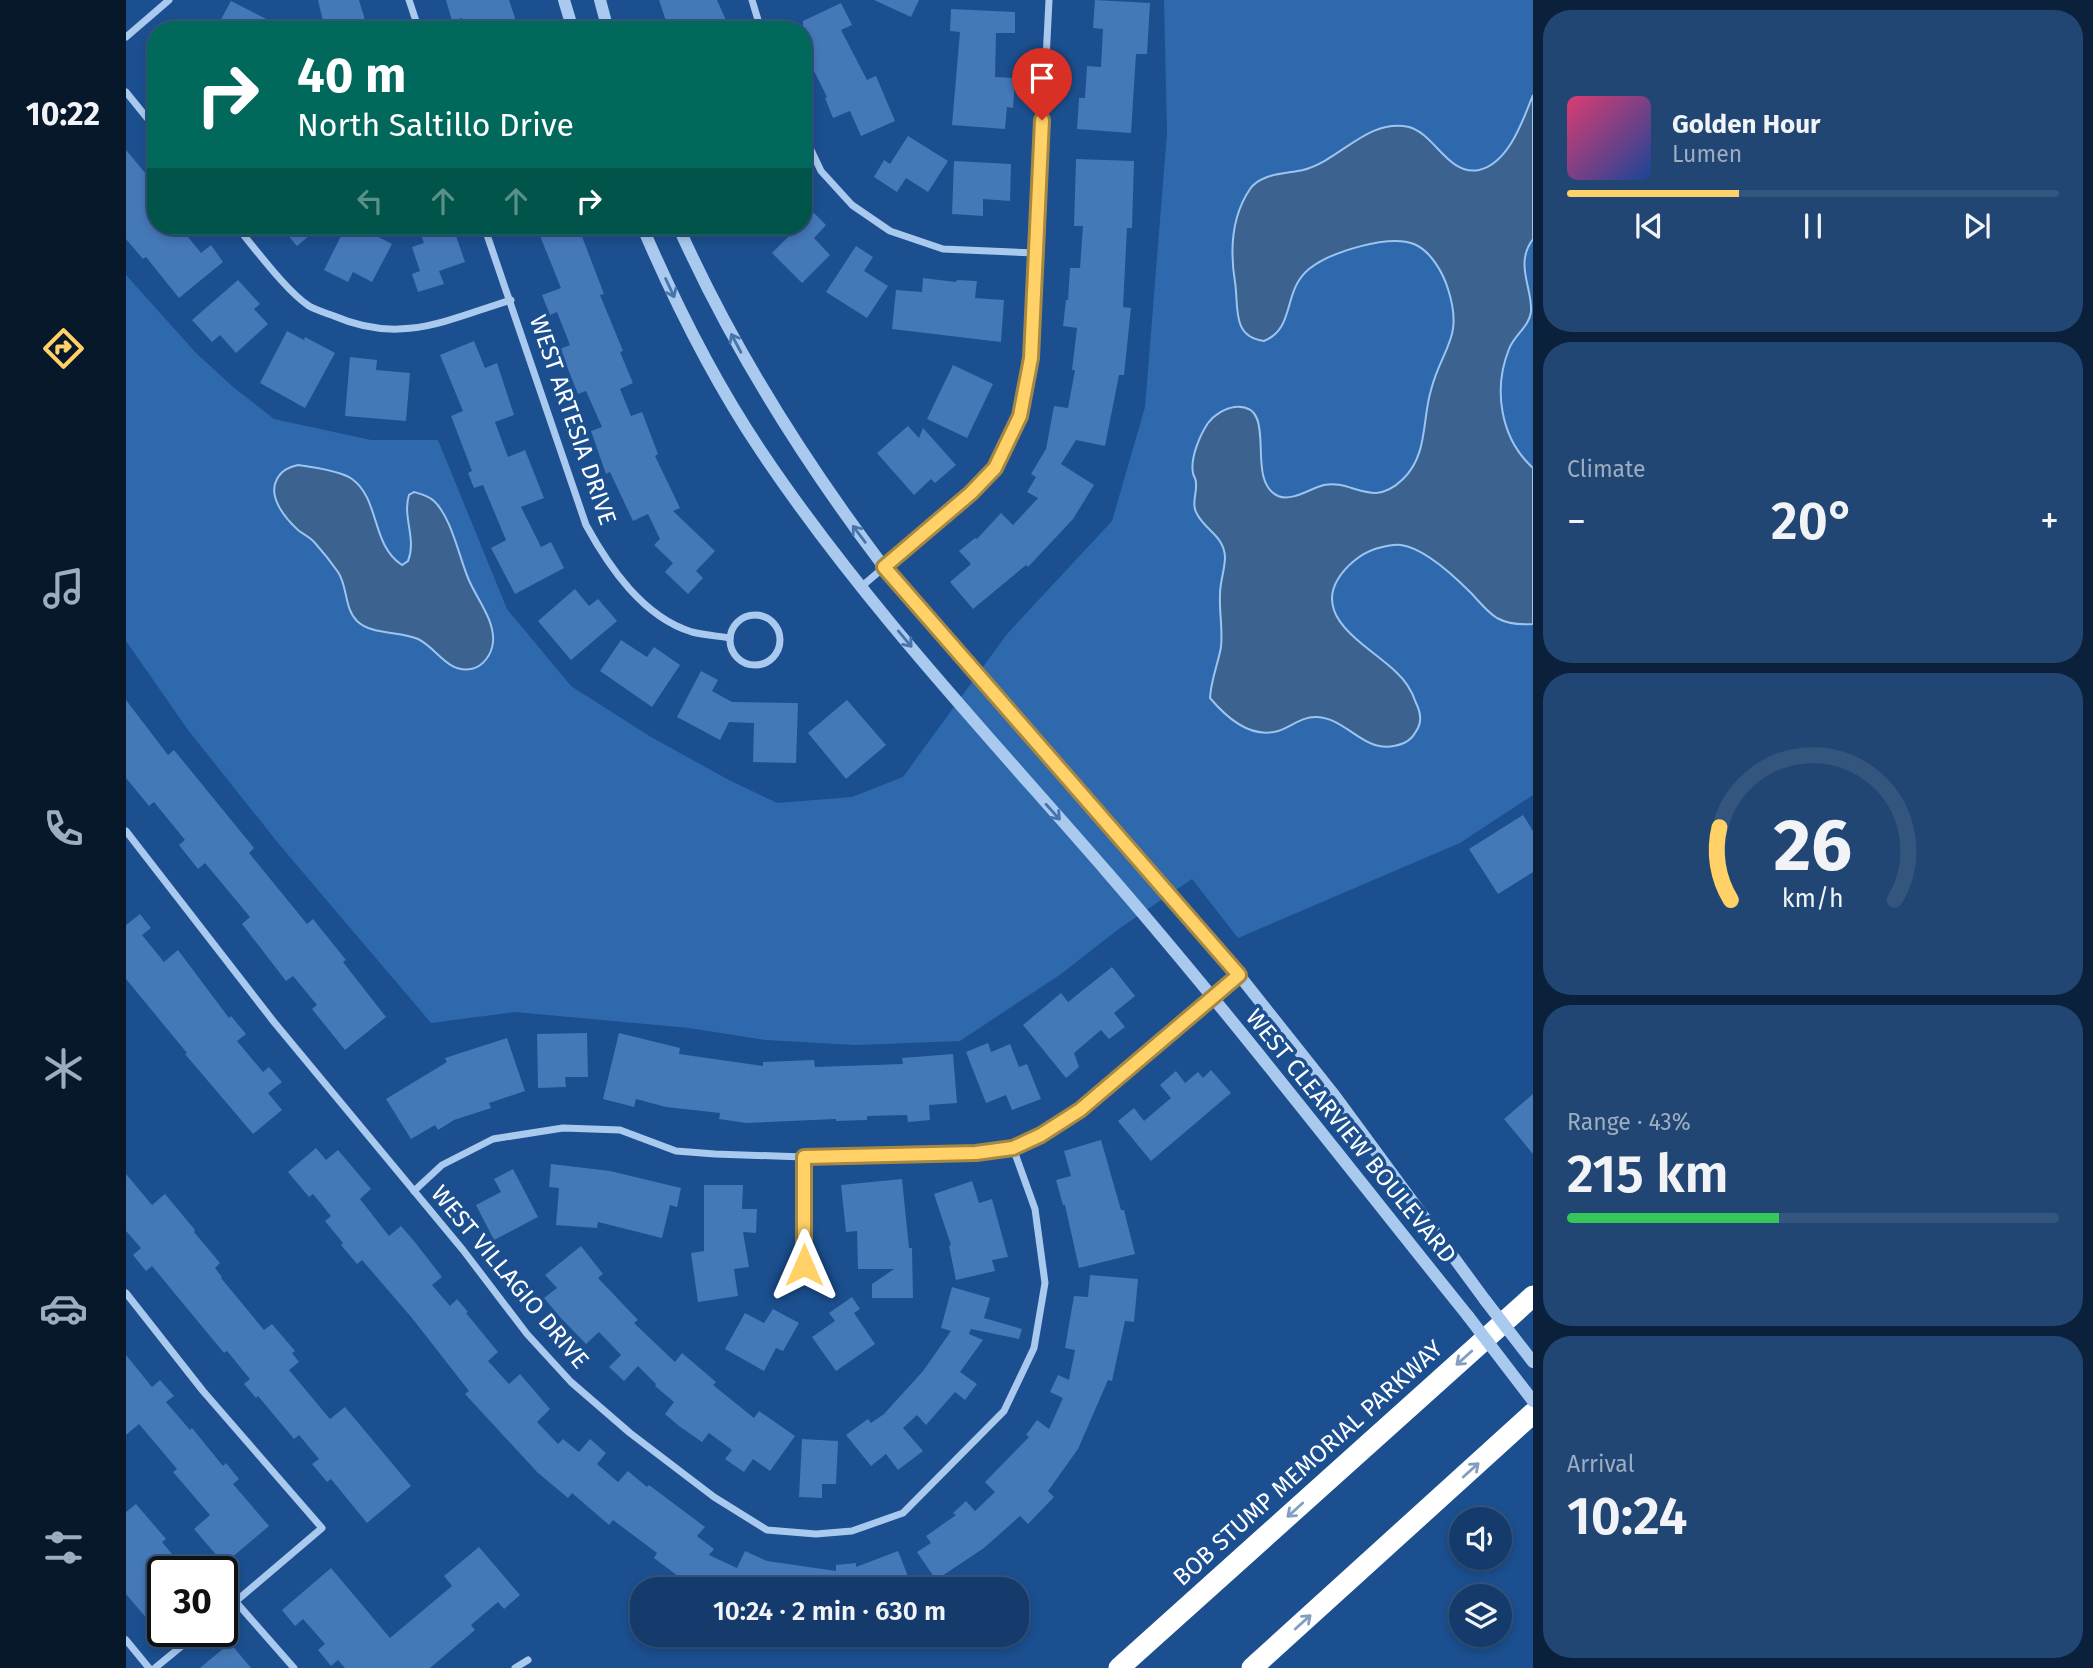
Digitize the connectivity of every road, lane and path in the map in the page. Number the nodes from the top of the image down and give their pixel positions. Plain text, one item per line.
1 (169, 0) edge
2 (409, 0) edge
3 (564, 0) edge
4 (600, 0) edge
5 (752, 0) edge
6 (1049, 0) edge
7 (416, 21) edge
8 (570, 21) edge
9 (606, 21) edge
10 (758, 21) edge
11 (126, 37) edge
12 (126, 92) edge
13 (147, 117) edge
14 (812, 152) edge
15 (244, 235) edge
16 (488, 235) edge
17 (646, 235) edge
18 (682, 235) edge
19 (1036, 253) junction
20 (511, 300) junction
21 (884, 567) junction
22 (861, 587) junction
23 (730, 638) junction
24 (126, 831) edge
25 (1239, 975) junction
26 (1213, 998) junction
27 (1013, 1148) junction
28 (804, 1157) junction
29 (414, 1191) junction
30 (804, 1265) dead end
31 (126, 1293) edge
32 (1533, 1296) edge
33 (1533, 1362) edge
34 (1533, 1401) edge
35 (1533, 1413) edge
36 (238, 1600) edge
37 (238, 1604) edge
38 (126, 1640) edge
39 (181, 1647) edge
40 (528, 1660) dead end
41 (149, 1668) edge
42 (155, 1668) edge
43 (294, 1668) edge
44 (515, 1668) edge
45 (1119, 1668) edge
46 (1252, 1668) edge

1 - 11 street
2 - 7 street
3 - 8 street
4 - 9 street
5 - 10 street
6 - 19 street
12 - 13 street
14 - 19 street
15 - 20 street
16 - 20 street, WEST ARTESIA DRIVE
17 -> 22 street, WEST CLEARVIEW BOULEVARD
21 -> 18 street, WEST CLEARVIEW BOULEVARD
19 - 21 street
20 - 23 street, WEST ARTESIA DRIVE
21 - 22 street
21 - 25 street, WEST CLEARVIEW BOULEVARD
22 -> 26 street, WEST CLEARVIEW BOULEVARD
23 - 23 street
24 - 29 street, WEST VILLAGIO DRIVE
25 - 26 street
25 - 33 street, WEST CLEARVIEW BOULEVARD, bridge
26 - 27 street
26 - 34 street, WEST CLEARVIEW BOULEVARD, bridge
27 - 28 street
27 - 29 street, WEST VILLAGIO DRIVE
28 - 29 street
28 - 30 street
31 - 36 street
32 -> 45 highway, BOB STUMP MEMORIAL PARKWAY
46 -> 35 highway
37 - 43 street
38 - 41 street
39 - 42 street
40 - 44 street

